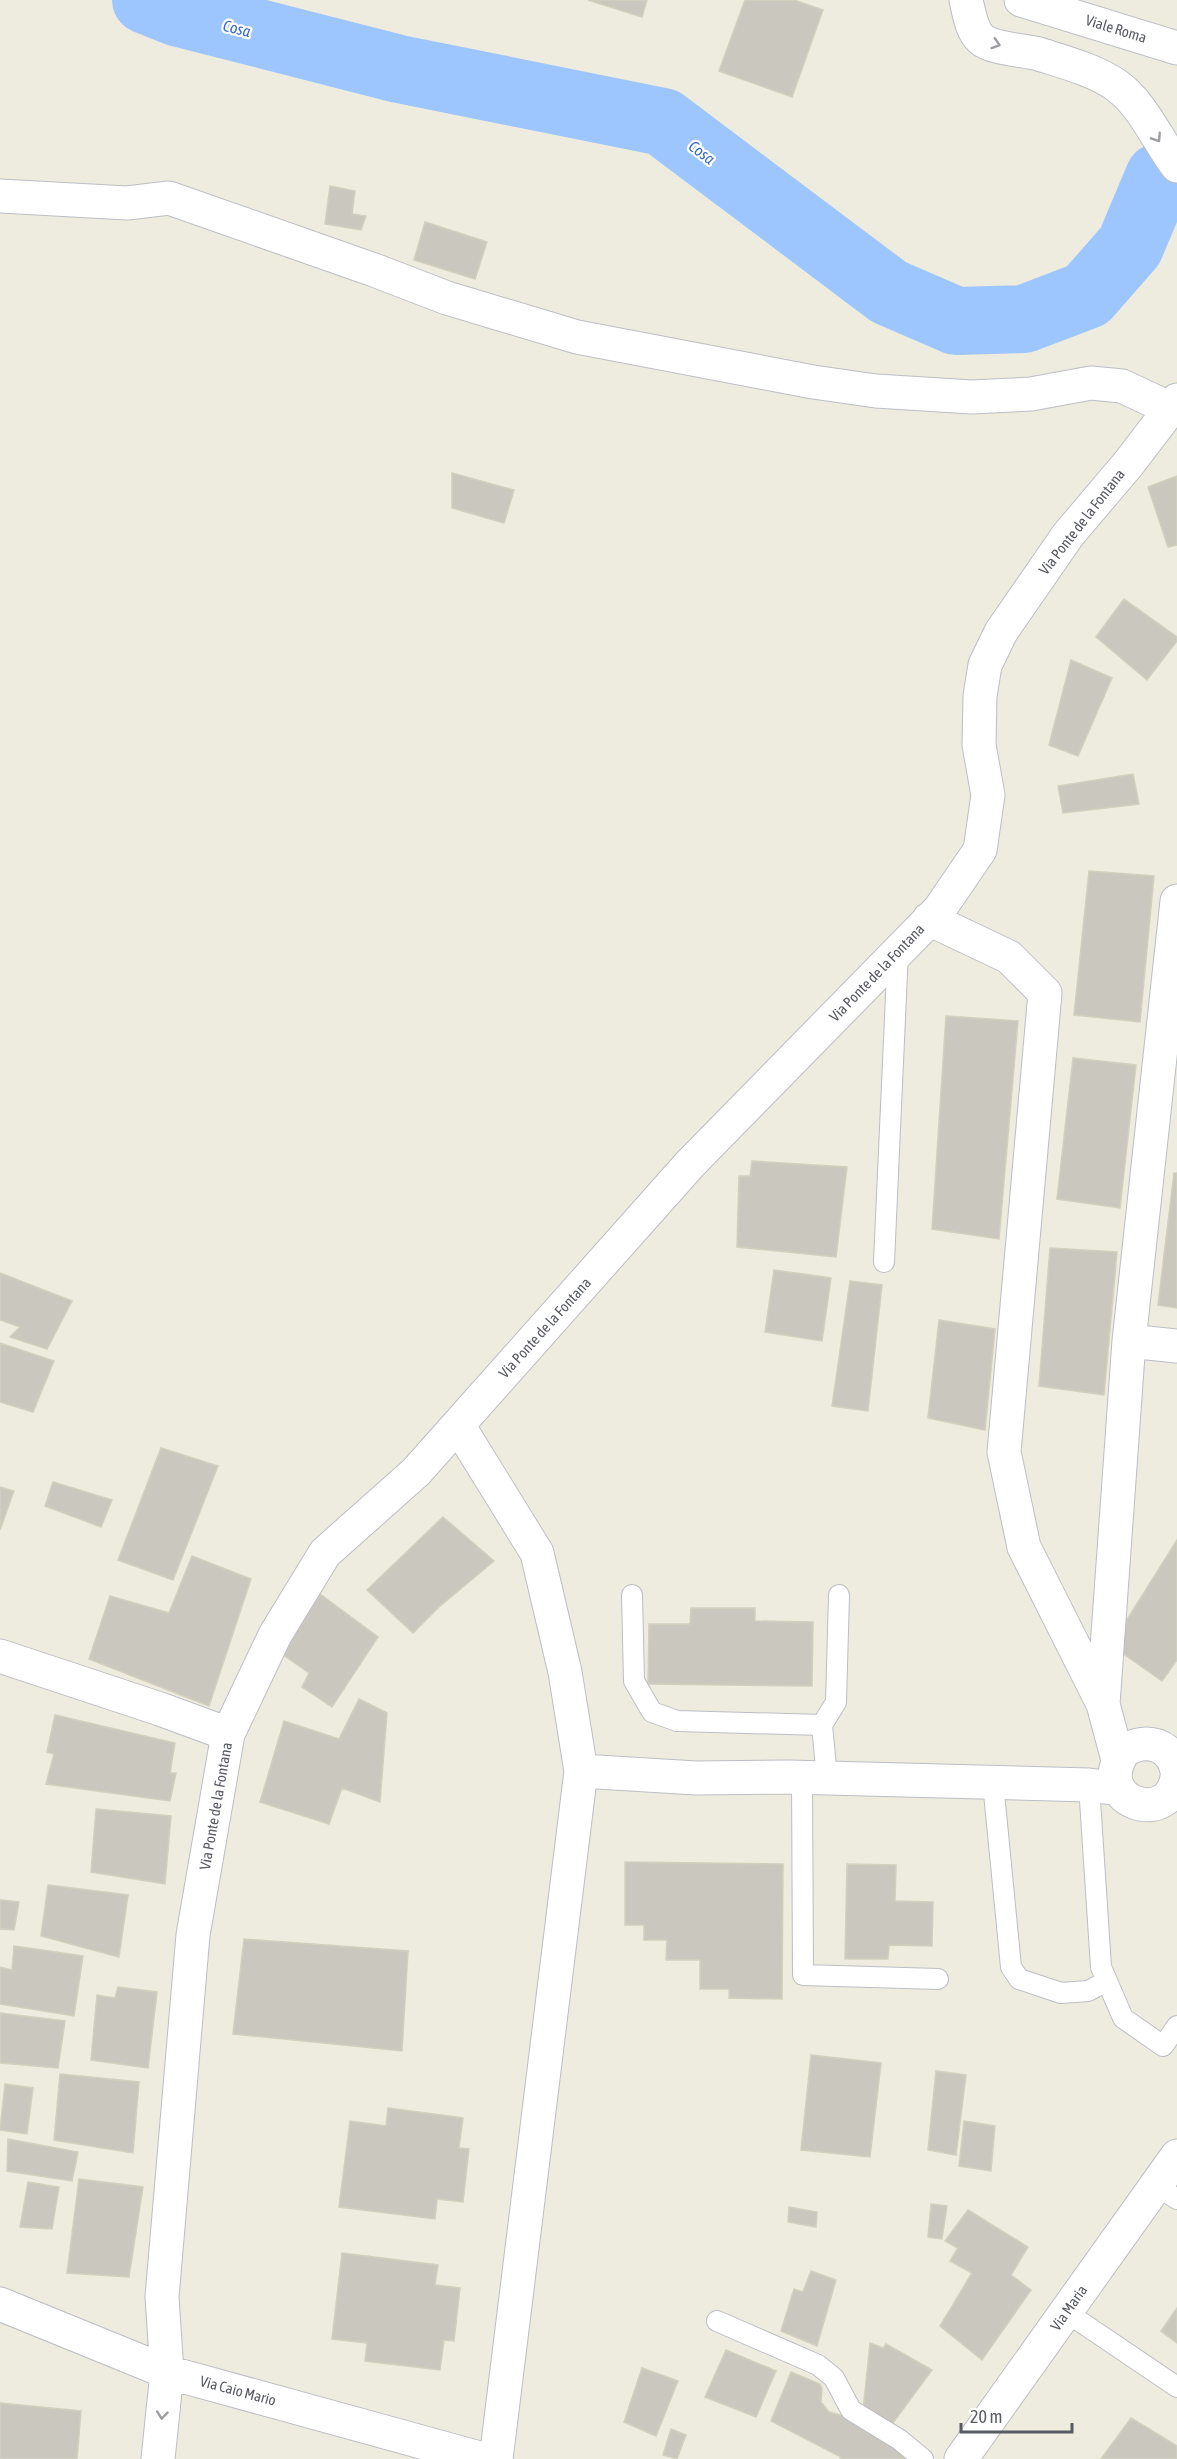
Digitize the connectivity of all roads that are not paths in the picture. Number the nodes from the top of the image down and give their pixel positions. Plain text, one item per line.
1 (966, 0) edge
2 (1021, 0) edge
3 (1177, 48) edge
4 (1177, 166) edge
5 (0, 196) edge
6 (1174, 404) edge
7 (1177, 901) edge
8 (929, 919) junction
9 (898, 951) junction
10 (884, 1262) dead end
11 (1129, 1341) junction
12 (1177, 1346) edge
13 (458, 1425) junction
14 (632, 1595) dead end
15 (839, 1595) dead end
16 (0, 1656) edge
17 (1103, 1704) junction
18 (822, 1725) junction
19 (228, 1734) junction
20 (581, 1771) junction
21 (1173, 1774) edge
22 (814, 1778) junction
23 (1109, 1778) junction
24 (993, 1783) junction
25 (938, 1979) dead end
26 (1107, 1981) junction
27 (1177, 2026) edge
28 (1177, 2156) edge
29 (1167, 2192) edge
30 (0, 2304) edge
31 (1066, 2312) junction
32 (717, 2322) dead end
33 (167, 2372) junction
34 (1177, 2386) edge
35 (158, 2459) edge
36 (483, 2459) edge
37 (496, 2459) edge
38 (923, 2459) edge
39 (961, 2459) edge

1 -> 4 street
2 - 3 street, Viale Roma
5 - 6 street
6 - 8 street, Via Ponte de la Fontana
7 - 11 street
8 - 9 street, Via Ponte de la Fontana
8 - 17 street
9 - 10 lane
9 - 13 street, Via Ponte de la Fontana
11 - 12 street
11 - 17 street
13 - 19 street, Via Ponte de la Fontana
13 - 20 street
14 - 18 lane
15 - 18 lane
16 - 19 street
17 - 23 street
18 - 22 lane
19 - 33 street, Via Ponte de la Fontana
20 - 22 street
20 - 37 street
21 - 23 street
21 - 23 street
22 - 24 street
22 - 25 lane
23 - 24 street
23 - 26 lane
24 - 26 lane
26 - 27 lane
28 - 29 street, Via Maria
29 - 31 street, Via Maria
30 - 33 street, Via Caio Mario
31 - 34 lane
31 - 39 street, Via Maria
32 - 38 lane
33 -> 35 street, Via Ponte de la Fontana
33 - 36 street, Via Caio Mario

